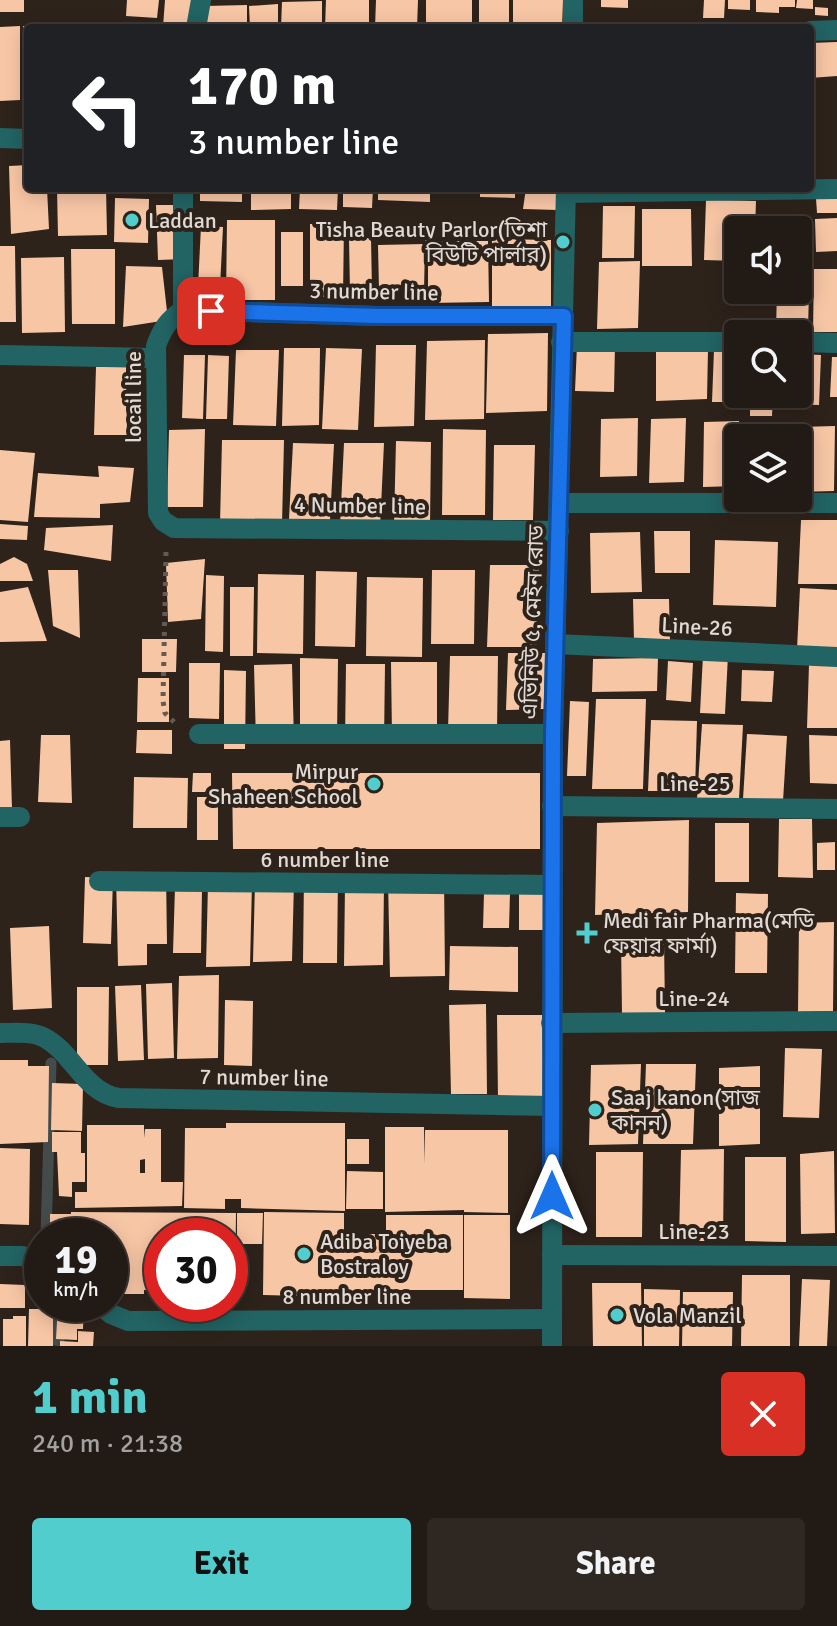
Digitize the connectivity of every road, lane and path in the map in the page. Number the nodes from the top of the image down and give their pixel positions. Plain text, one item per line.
1 (201, 0) edge
2 (573, 0) edge
3 (197, 24) edge
4 (573, 24) edge
5 (837, 30) edge
6 (814, 31) edge
7 (0, 138) edge
8 (24, 139) edge
9 (814, 189) edge
10 (837, 189) edge
11 (183, 192) edge
12 (566, 192) edge
13 (183, 310) junction
14 (564, 316) junction
15 (561, 342) junction
16 (724, 342) edge
17 (812, 342) edge
18 (837, 343) edge
19 (0, 355) edge
20 (155, 358) junction
21 (559, 503) junction
22 (837, 503) edge
23 (165, 522) junction
24 (559, 531) junction
25 (555, 644) junction
26 (837, 657) edge
27 (199, 734) joint
28 (553, 734) junction
29 (552, 806) junction
30 (837, 809) edge
31 (99, 881) dead end
32 (551, 885) junction
33 (837, 1021) edge
34 (551, 1023) junction
35 (0, 1033) edge
36 (551, 1106) junction
37 (552, 1255) junction
38 (0, 1256) edge
39 (24, 1256) edge
40 (837, 1256) edge
41 (552, 1319) junction
42 (128, 1321) edge
43 (552, 1346) edge

1 - 3 street
2 - 4 street
5 - 6 street
7 - 8 street
9 - 10 street
11 - 13 street
12 - 14 street, এভিনিউ ৫, মেইন রোড
13 - 14 street, 3 number line
13 - 20 street, locail line
14 - 15 street, এভিনিউ ৫, মেইন রোড
15 - 16 street
15 - 21 street, এভিনিউ ৫, মেইন রোড
17 - 18 street
19 - 20 street
20 - 23 street, locail line
21 - 22 street
21 - 24 street, এভিনিউ ৫, মেইন রোড
23 - 24 street, 4 Number line
23 - 27 path
24 - 25 street, এভিনিউ ৫, মেইন রোড
25 - 26 street, Line-26
25 - 28 street, এভিনিউ ৫, মেইন রোড
27 - 28 street
28 - 29 street, এভিনিউ ৫, মেইন রোড
29 - 30 street, Line-25
29 - 32 street, এভিনিউ ৫, মেইন রোড
31 - 32 street, 6 number line
32 - 34 street, এভিনিউ ৫, মেইন রোড
33 - 34 street, Line-24
34 - 36 street, এভিনিউ ৫, মেইন রোড
35 - 36 street, 7 number line
36 - 37 street, এভিনিউ ৫, মেইন রোড
37 - 40 street, Line-23
37 - 41 street, এভিনিউ ৫, মেইন রোড
38 - 39 street
41 - 42 street, 8 number line
41 - 43 street, এভিনিউ ৫, মেইন রোড

